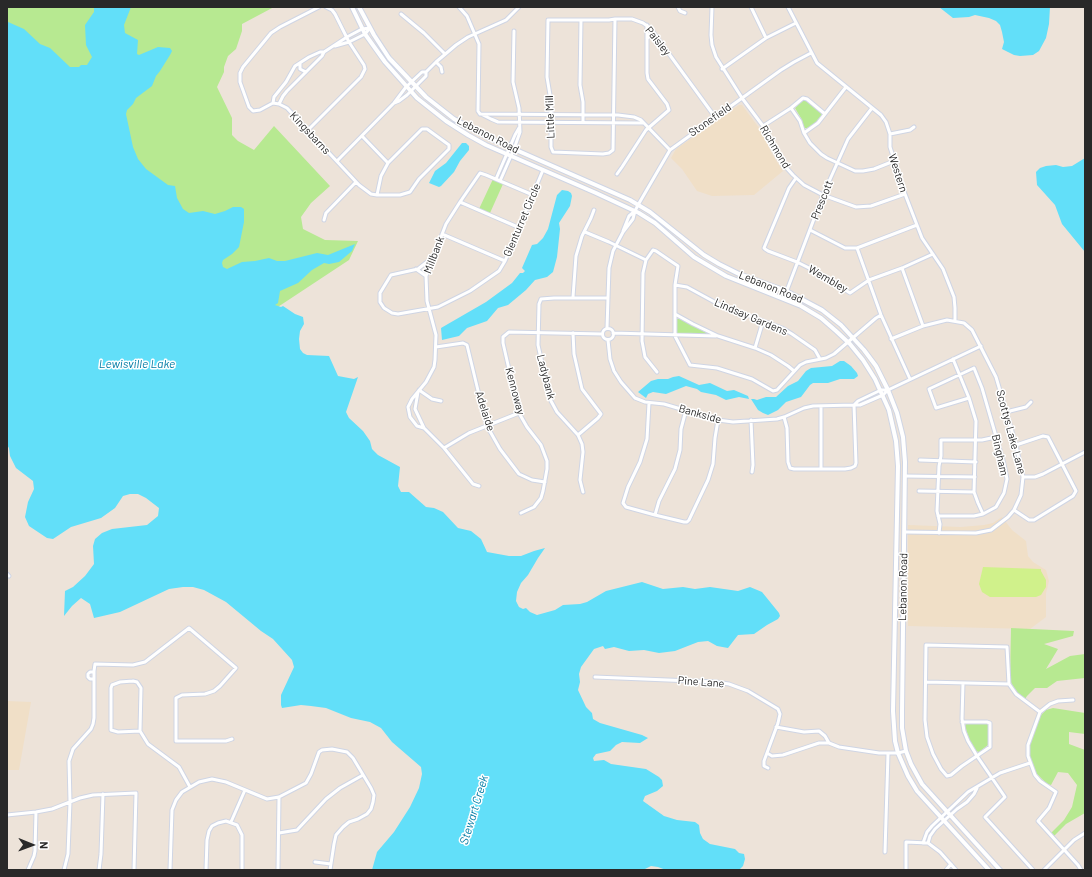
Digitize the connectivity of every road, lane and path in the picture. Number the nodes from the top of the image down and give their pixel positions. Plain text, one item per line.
1 (319, 7) edge
2 (327, 7) edge
3 (352, 7) edge
4 (359, 7) edge
5 (459, 7) edge
6 (519, 7) edge
7 (678, 7) edge
8 (712, 7) edge
9 (751, 7) edge
10 (788, 7) edge
11 (685, 13) dead end
12 (401, 14) dead end
13 (615, 19) junction
14 (548, 20) joint
15 (581, 20) junction
16 (796, 23) junction
17 (647, 25) junction
18 (370, 28) junction
19 (362, 29) junction
20 (514, 32) dead end
21 (654, 33) junction
22 (353, 34) junction
23 (365, 34) junction
24 (475, 34) junction
25 (347, 37) junction
26 (766, 38) junction
27 (356, 39) junction
28 (647, 39) junction
29 (350, 42) junction
30 (331, 48) junction
31 (324, 52) junction
32 (810, 53) junction
33 (445, 54) junction
34 (436, 62) junction
35 (300, 63) junction
36 (722, 68) junction
37 (306, 72) junction
38 (426, 72) junction
39 (442, 72) dead end
40 (412, 82) junction
41 (283, 86) junction
42 (416, 86) junction
43 (406, 87) junction
44 (846, 87) junction
45 (288, 90) junction
46 (410, 91) junction
47 (742, 98) junction
48 (273, 103) junction
49 (394, 103) junction
50 (279, 104) junction
51 (791, 108) junction
52 (872, 108) junction
53 (480, 114) junction
54 (520, 114) junction
55 (551, 114) junction
56 (825, 114) junction
57 (583, 115) junction
58 (614, 115) junction
59 (715, 117) junction
60 (519, 122) junction
61 (551, 122) junction
62 (583, 122) junction
63 (614, 123) junction
64 (643, 123) junction
65 (763, 126) junction
66 (648, 127) junction
67 (914, 127) dead end
68 (308, 130) junction
69 (804, 132) junction
70 (890, 134) junction
71 (362, 136) junction
72 (512, 148) junction
73 (670, 150) junction
74 (509, 155) junction
75 (336, 161) junction
76 (894, 161) junction
77 (388, 163) junction
78 (837, 163) junction
79 (543, 170) junction
80 (617, 174) dead end
81 (796, 178) junction
82 (496, 179) junction
83 (500, 181) junction
84 (356, 182) junction
85 (533, 194) junction
86 (905, 194) junction
87 (377, 195) junction
88 (823, 195) junction
89 (460, 202) junction
90 (638, 205) junction
91 (594, 210) dead end
92 (635, 211) junction
93 (324, 220) dead end
94 (918, 225) junction
95 (520, 228) junction
96 (810, 230) junction
97 (584, 232) junction
98 (442, 234) junction
99 (616, 245) junction
100 (857, 248) junction
101 (933, 254) junction
102 (434, 256) junction
103 (646, 260) junction
104 (506, 261) junction
105 (797, 262) junction
106 (902, 268) junction
107 (416, 269) junction
108 (426, 276) junction
109 (868, 280) junction
110 (675, 285) junction
111 (786, 291) junction
112 (573, 297) junction
113 (608, 298) junction
114 (784, 298) junction
115 (429, 309) junction
116 (675, 314) junction
117 (881, 315) junction
118 (955, 320) junction
119 (763, 321) junction
120 (923, 326) junction
121 (607, 328) junction
122 (539, 332) junction
123 (573, 333) junction
124 (614, 333) junction
125 (602, 334) junction
126 (642, 334) junction
127 (675, 336) junction
128 (718, 336) junction
129 (854, 338) junction
130 (891, 339) junction
131 (608, 340) junction
132 (848, 342) junction
133 (981, 346) junction
134 (436, 347) junction
135 (755, 348) junction
136 (820, 359) junction
137 (953, 359) junction
138 (794, 371) junction
139 (657, 372) dead end
140 (960, 375) junction
141 (910, 379) junction
142 (419, 390) junction
143 (888, 390) junction
144 (882, 393) junction
145 (970, 398) junction
146 (441, 401) dead end
147 (1031, 402) dead end
148 (649, 403) junction
149 (854, 404) junction
150 (821, 406) junction
151 (686, 410) junction
152 (1006, 412) junction
153 (519, 413) junction
154 (784, 417) junction
155 (718, 420) junction
156 (751, 420) junction
157 (487, 426) junction
158 (424, 428) junction
159 (578, 435) junction
160 (996, 437) junction
161 (976, 440) junction
162 (1016, 445) junction
163 (444, 448) junction
164 (1085, 452) edge
165 (920, 460) dead end
166 (940, 461) junction
167 (976, 462) junction
168 (1062, 464) junction
169 (821, 470) junction
170 (752, 472) dead end
171 (905, 476) junction
172 (938, 476) junction
173 (975, 477) junction
174 (1023, 477) junction
175 (545, 482) junction
176 (479, 486) dead end
177 (919, 491) dead end
178 (938, 491) junction
179 (583, 492) dead end
180 (974, 492) junction
181 (1014, 510) junction
182 (521, 513) dead end
183 (983, 514) junction
184 (655, 515) junction
185 (938, 516) junction
186 (896, 532) junction
187 (904, 532) junction
188 (939, 533) junction
189 (94, 672) junction
190 (595, 677) dead end
191 (94, 679) junction
192 (926, 682) junction
193 (962, 683) junction
194 (1009, 684) junction
195 (1073, 700) dead end
196 (1040, 712) junction
197 (962, 722) junction
198 (776, 727) junction
199 (140, 731) junction
200 (232, 739) dead end
201 (829, 743) junction
202 (906, 750) junction
203 (767, 753) junction
204 (898, 753) junction
205 (888, 754) junction
206 (977, 756) junction
207 (1030, 763) junction
208 (768, 768) dead end
209 (363, 775) junction
210 (992, 777) junction
211 (190, 787) junction
212 (977, 788) junction
213 (245, 790) junction
214 (103, 794) junction
215 (279, 797) junction
216 (70, 802) junction
217 (36, 812) junction
218 (948, 813) junction
219 (7, 815) edge
220 (940, 818) junction
221 (944, 821) junction
222 (231, 822) junction
223 (279, 833) junction
224 (1085, 833) edge
225 (922, 843) junction
226 (928, 843) junction
227 (1065, 850) junction
228 (886, 852) dead end
229 (316, 862) dead end
230 (331, 864) junction
231 (951, 864) junction
232 (28, 870) edge
233 (64, 870) edge
234 (99, 870) edge
235 (134, 870) edge
236 (170, 870) edge
237 (206, 870) edge
238 (242, 870) edge
239 (278, 870) edge
240 (330, 870) edge
241 (906, 870) edge
242 (946, 870) edge
243 (956, 870) edge
244 (989, 870) edge
245 (1000, 870) edge
246 (1033, 870) edge
247 (1044, 870) edge
248 (1081, 870) edge

1 - 48 street
2 - 25 street
3 - 19 main road, Lebanon Road
4 - 18 main road, Lebanon Road
5 - 24 street
6 - 24 street
7 - 11 street
8 - 36 street, Richmond
9 - 26 street
10 - 16 street, Western
12 - 33 street
13 - 15 street, Paisley
13 - 17 street, Paisley
13 - 58 street
14 - 15 street, Paisley
14 - 55 street, Little Mill
15 - 57 street
16 - 26 street
16 - 32 street, Western
17 - 21 street, Paisley
17 - 28 street
18 - 19 street
18 - 23 street
18 - 40 main road, Lebanon Road
19 - 22 street
19 - 23 main road, Lebanon Road
20 - 54 street
21 - 28 street
21 - 59 street, Paisley
22 - 25 street
22 - 27 street
23 - 27 street
23 - 43 main road, Lebanon Road
24 - 33 street
24 - 53 street
25 - 29 street
25 - 30 street
26 - 36 street
27 - 29 street
28 - 66 street
29 - 30 street
29 - 68 street
30 - 31 street
31 - 35 street
31 - 37 street
32 - 44 street, Western
32 - 47 street, Stonefield
33 - 34 street
34 - 38 street
34 - 39 street
35 - 37 street
35 - 41 street
36 - 47 street, Richmond
37 - 45 street
38 - 40 street
38 - 42 street
40 - 42 main road, Lebanon Road
40 - 43 street
41 - 45 street
41 - 48 street
42 - 46 street
42 - 72 main road, Lebanon Road
43 - 46 main road, Lebanon Road
43 - 49 street
44 - 52 street, Western
44 - 56 street
45 - 50 street
46 - 49 street
46 - 74 main road, Lebanon Road
47 - 59 street, Stonefield
47 - 65 street, Richmond
48 - 50 street, Kingsbarns
49 - 71 street
50 - 68 street, Kingsbarns
51 - 56 street
51 - 65 street
51 - 69 street
52 - 70 street, Western
52 - 78 street, Prescott
53 - 54 street
53 - 60 street
54 - 55 street
54 - 60 street
55 - 57 street
55 - 61 street, Little Mill
56 - 69 street
57 - 58 street
57 - 62 street
58 - 63 street
58 - 64 street
59 - 73 street, Stonefield
60 - 61 street
60 - 72 street
61 - 62 street
61 - 63 street, Little Mill
62 - 63 street
63 - 64 street
64 - 66 street
65 - 81 street, Richmond
66 - 73 street
66 - 80 street
67 - 70 street
68 - 75 street, Kingsbarns
69 - 78 street
70 - 76 street, Western
71 - 75 street
71 - 77 street
72 - 74 street
72 - 90 main road, Lebanon Road
73 - 90 street, Stonefield
74 - 79 main road, Lebanon Road
74 - 82 street
74 - 83 street
75 - 84 street, Kingsbarns
76 - 78 street
76 - 86 street, Western
77 - 87 street
77 - 87 street
78 - 88 street, Prescott
79 - 85 street, Glenturret Circle
79 - 92 main road, Lebanon Road
81 - 88 street, Richmond
81 - 105 street, Wembley
82 - 83 street
82 - 89 street, Millbank
83 - 85 street
84 - 87 street, Kingsbarns
84 - 93 street
85 - 95 street, Glenturret Circle
86 - 88 street, Richmond
86 - 94 street, Western
88 - 96 street, Prescott
89 - 95 street
89 - 98 street, Millbank
90 - 92 street, Stonefield
90 - 111 main road, Lebanon Road
91 - 97 street
92 - 99 street
92 - 114 main road, Lebanon Road
94 - 100 street
94 - 101 street, Western
95 - 104 street, Glenturret Circle
96 - 100 street
96 - 105 street, Prescott
97 - 99 street
97 - 112 street
98 - 102 street, Millbank
98 - 104 street
99 - 103 street
99 - 113 street
100 - 109 street
101 - 106 street, Wembley
101 - 118 street, Western
102 - 107 street, Glenturret Circle
102 - 108 street, Millbank
103 - 110 street
103 - 126 street
104 - 115 street, Glenturret Circle
105 - 109 street, Wembley
105 - 111 street, Prescott
106 - 109 street, Wembley
106 - 120 street
107 - 108 street
107 - 115 street, Glenturret Circle
108 - 115 street, Millbank
109 - 117 street
110 - 116 street
110 - 119 street, Lindsay Gardens
111 - 114 street, Prescott
111 - 129 main road, Lebanon Road
112 - 113 street
112 - 122 street, Ladybank
113 - 121 street
114 - 132 main road, Lebanon Road
115 - 134 street, Millbank
116 - 127 street
116 - 128 street
117 - 129 street
117 - 130 street
118 - 120 street
118 - 133 street, Scottys Lake Lane
119 - 135 street
119 - 136 street, Lindsay Gardens
120 - 130 street
121 - 124 street
121 - 125 street
122 - 123 street
122 - 153 street, Kennoway
122 - 159 street, Ladybank
123 - 125 street
123 - 159 street
124 - 126 street
124 - 131 street
125 - 131 street
126 - 127 street
126 - 139 street
127 - 128 street
127 - 138 street
128 - 135 street
129 - 132 street
129 - 143 main road, Lebanon Road
130 - 141 street
131 - 148 street, Bankside
132 - 136 street
132 - 144 main road, Lebanon Road
133 - 137 street, Bankside
133 - 152 street, Scottys Lake Lane
134 - 142 street, Millbank
134 - 157 street, Adelaide
135 - 138 street
136 - 138 street
137 - 140 street
137 - 141 street, Bankside
140 - 145 street
140 - 145 street
140 - 160 street, Bingham
141 - 143 street, Bankside
142 - 146 street
142 - 158 street, Millbank
142 - 158 street, Millbank
143 - 144 street, Bankside
143 - 171 main road, Lebanon Road
144 - 149 street, Bankside
144 - 186 main road, Lebanon Road
145 - 161 street
147 - 152 street
148 - 151 street, Bankside
148 - 184 street
149 - 150 street, Bankside
149 - 169 street
150 - 154 street, Bankside
150 - 169 street
151 - 155 street, Bankside
151 - 184 street
152 - 162 street, Scottys Lake Lane
153 - 157 street
153 - 175 street, Kennoway
154 - 156 street, Bankside
154 - 169 street
155 - 156 street, Bankside
155 - 184 street
156 - 170 street
157 - 163 street
157 - 175 street, Adelaide
158 - 163 street, Millbank
159 - 179 street, Ladybank
160 - 161 street
160 - 183 street, Bingham
161 - 166 street
161 - 167 street
162 - 168 street
162 - 174 street, Scottys Lake Lane
163 - 176 street, Millbank
164 - 168 street
165 - 166 street
166 - 167 street
166 - 172 street
167 - 173 street
168 - 174 street
168 - 181 street
171 - 172 street
171 - 187 main road, Lebanon Road
172 - 173 street
172 - 178 street
173 - 180 street
174 - 181 street, Scottys Lake Lane
175 - 182 street, Kennoway
177 - 178 street
178 - 180 street
178 - 185 street
180 - 183 street
181 - 188 street, Scottys Lake Lane
183 - 185 street, Bingham
185 - 188 street
186 - 187 main road
186 - 204 main road, Lebanon Road
187 - 188 street, Scottys Lake Lane
187 - 202 main road, Lebanon Road
189 - 191 street
189 - 191 street
189 - 200 street
190 - 198 street, Pine Lane
191 - 216 street
192 - 193 street
192 - 194 street
192 - 206 street
193 - 194 street
193 - 197 street
194 - 196 street
195 - 196 street
196 - 207 street
197 - 206 street
197 - 206 street
198 - 201 street
198 - 203 street, Pine Lane
199 - 199 street
199 - 211 street
201 - 203 street
201 - 205 street
202 - 204 street
202 - 218 main road, Lebanon Road
203 - 208 street, Pine Lane
204 - 205 street
204 - 220 main road, Lebanon Road
205 - 228 street
206 - 210 street
207 - 210 street
207 - 227 street
209 - 215 street
209 - 223 street
209 - 230 street
210 - 212 street
210 - 246 street
211 - 213 street
211 - 236 street
212 - 218 street
212 - 218 street
213 - 215 street
213 - 222 street
214 - 216 street
214 - 234 street
214 - 235 street
215 - 223 street
216 - 217 street
216 - 233 street
217 - 219 street
217 - 232 street
218 - 220 street
218 - 221 street
218 - 245 main road, Lebanon Road
220 - 221 main road, Lebanon Road
220 - 225 street
221 - 226 street
221 - 244 main road, Lebanon Road
222 - 237 street
222 - 238 street
223 - 239 street
224 - 227 street
225 - 226 street
225 - 241 street
226 - 231 street
227 - 247 street
227 - 248 street
229 - 230 street
230 - 240 street
231 - 242 street
231 - 243 street

